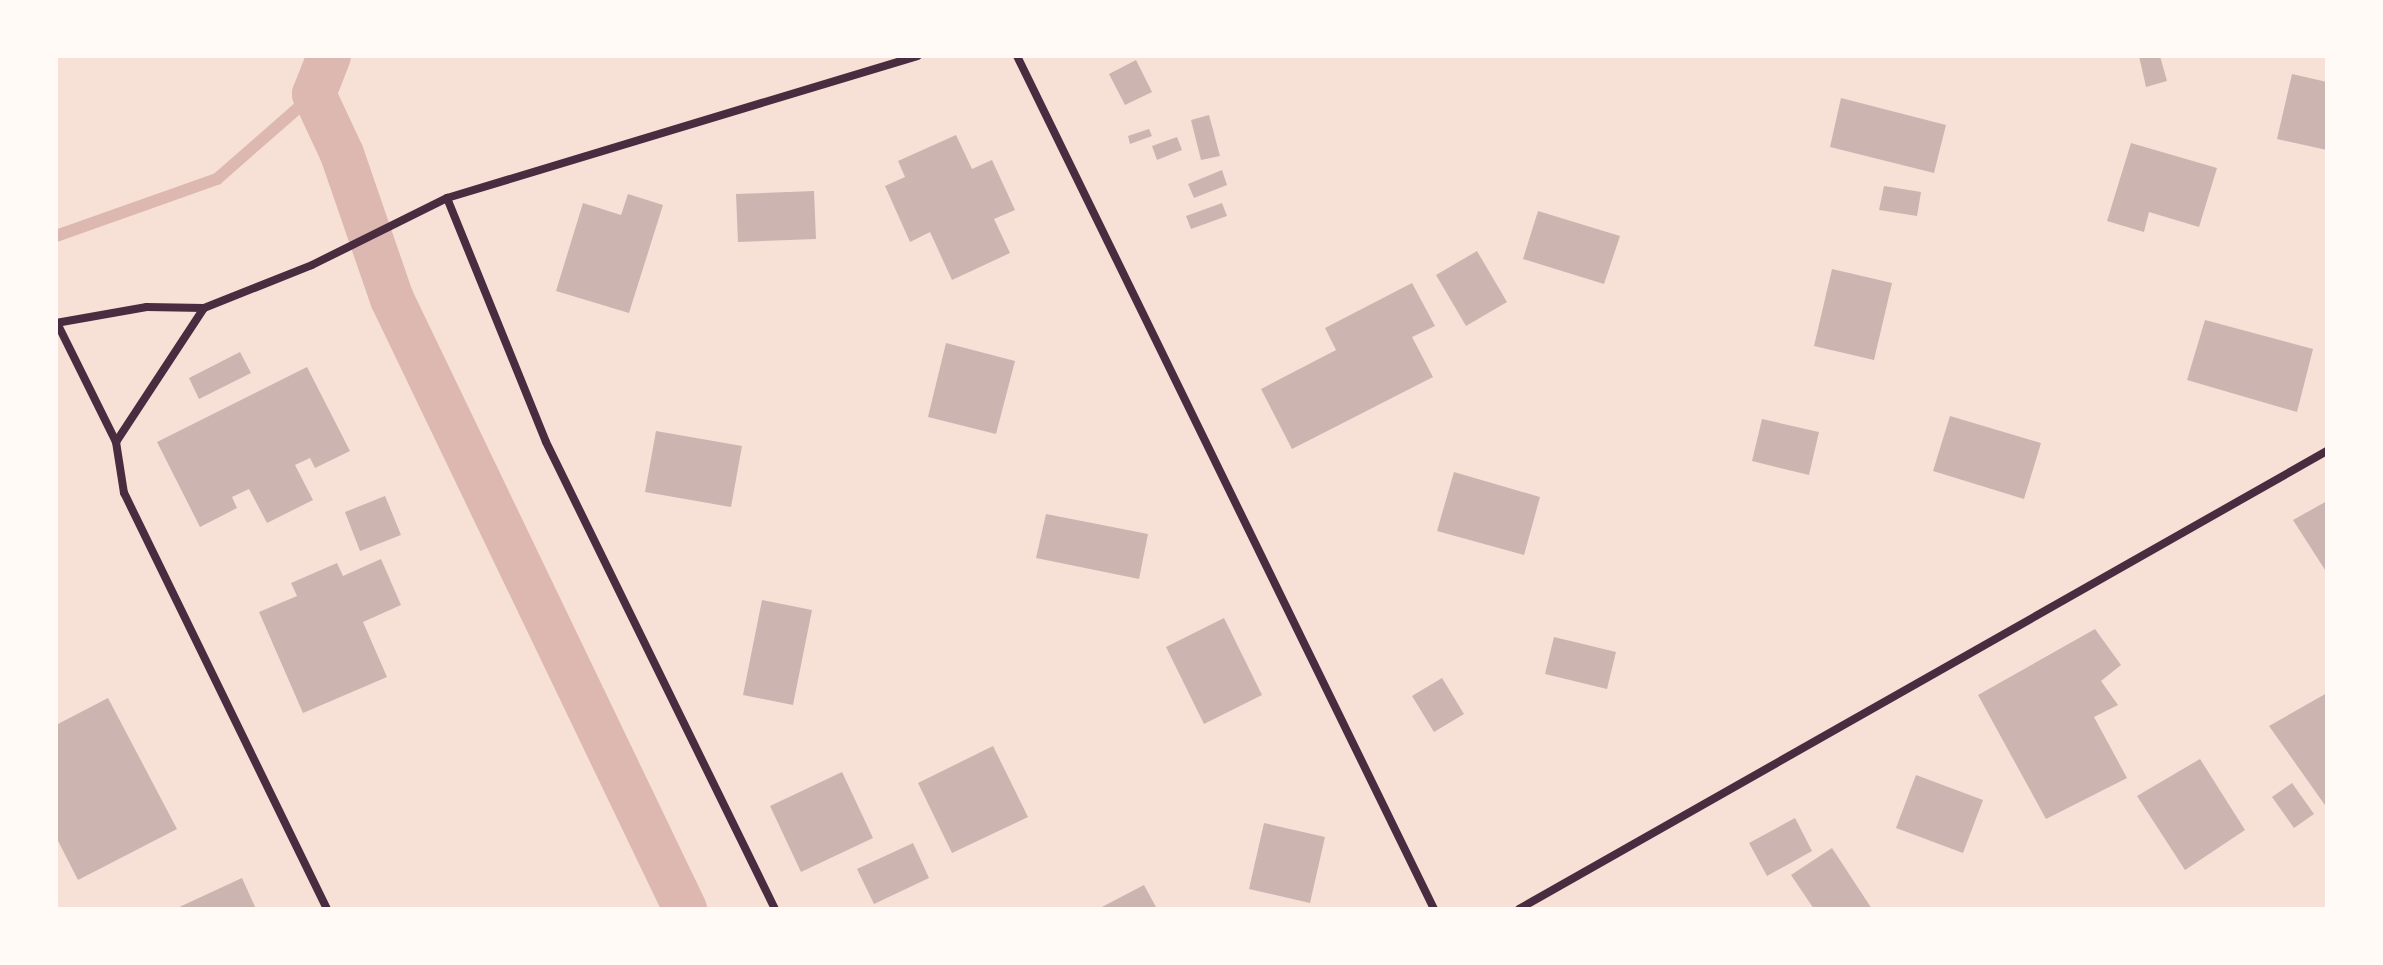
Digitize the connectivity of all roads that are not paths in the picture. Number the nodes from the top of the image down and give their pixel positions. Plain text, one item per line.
1 (918, 56) edge
2 (1017, 56) edge
3 (447, 198) junction
4 (204, 308) junction
5 (57, 323) edge
6 (116, 442) junction
7 (2327, 451) edge
8 (327, 909) edge
9 (775, 909) edge
10 (1434, 909) edge
11 (1519, 909) edge

1 - 3 street
2 - 10 street
3 - 4 street
3 - 9 street
4 - 5 street
4 - 6 street
5 - 6 street
6 - 8 street
7 - 11 street

